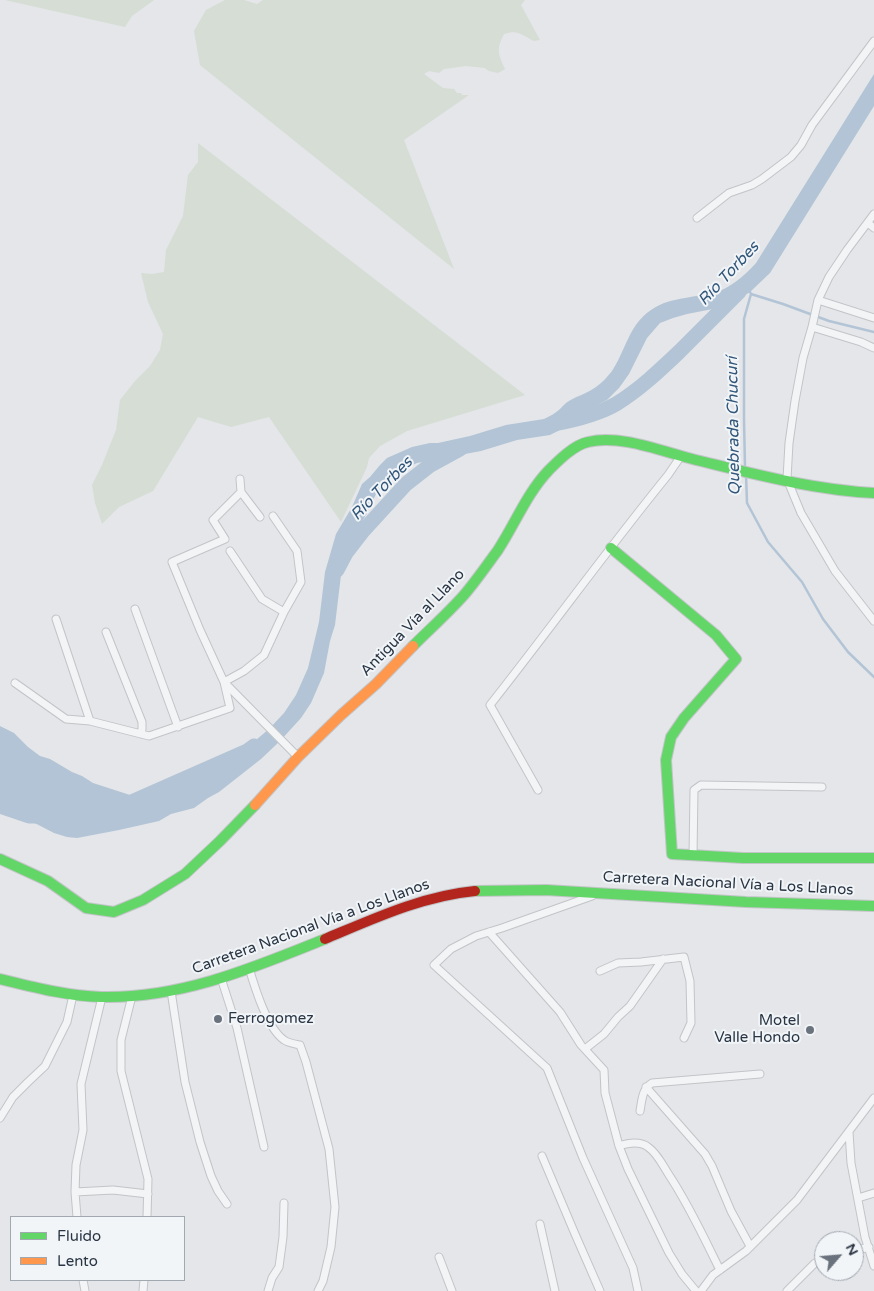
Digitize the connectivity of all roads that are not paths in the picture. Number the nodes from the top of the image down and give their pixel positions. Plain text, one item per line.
1 (874, 41) edge
2 (874, 214) edge
3 (697, 218) dead end
4 (868, 222) junction
5 (874, 228) edge
6 (818, 300) junction
7 (874, 318) edge
8 (812, 327) junction
9 (874, 348) edge
10 (681, 456) junction
11 (240, 479) dead end
12 (787, 479) junction
13 (241, 492) junction
14 (874, 493) edge
15 (273, 516) dead end
16 (260, 517) dead end
17 (611, 548) junction
18 (230, 551) dead end
19 (135, 609) dead end
20 (284, 612) junction
21 (56, 619) dead end
22 (874, 621) edge
23 (106, 632) dead end
24 (224, 682) junction
25 (15, 683) dead end
26 (90, 721) junction
27 (178, 727) junction
28 (141, 734) junction
29 (298, 757) junction
30 (822, 787) dead end
31 (538, 790) dead end
32 (693, 856) junction
33 (874, 858) edge
34 (0, 859) edge
35 (599, 894) junction
36 (874, 906) edge
37 (490, 932) junction
38 (663, 959) junction
39 (249, 968) junction
40 (600, 971) dead end
41 (221, 978) junction
42 (0, 979) edge
43 (171, 992) junction
44 (72, 995) junction
45 (132, 996) junction
46 (102, 997) junction
47 (684, 1038) dead end
48 (585, 1049) junction
49 (760, 1074) dead end
50 (646, 1087) junction
51 (874, 1098) edge
52 (640, 1110) dead end
53 (0, 1118) edge
54 (849, 1132) junction
55 (619, 1146) junction
56 (264, 1147) dead end
57 (542, 1156) dead end
58 (75, 1192) junction
59 (874, 1193) edge
60 (148, 1194) junction
61 (858, 1198) junction
62 (284, 1203) dead end
63 (227, 1204) dead end
64 (77, 1216) edge
65 (147, 1216) edge
66 (540, 1224) dead end
67 (750, 1246) junction
68 (869, 1248) junction
69 (864, 1249) edge
70 (439, 1257) dead end
71 (814, 1264) edge
72 (874, 1265) edge
73 (720, 1270) junction
74 (268, 1291) edge
75 (318, 1291) edge
76 (452, 1291) edge
77 (555, 1291) edge
78 (600, 1291) edge
79 (638, 1291) edge
80 (696, 1291) edge
81 (701, 1291) edge
82 (787, 1291) edge

1 - 3 street
2 - 4 street
4 - 5 street
4 - 6 street
6 - 7 street
6 - 8 street
8 - 9 street
8 - 12 street
10 - 12 main road, Antigua Vía al Llano
10 - 17 street
10 - 29 main road, Antigua Vía al Llano
11 - 13 street
12 - 14 main road, Antigua Vía al Llano
12 - 22 street
13 - 16 street
13 - 24 street
15 - 20 street
17 - 31 street
17 - 32 main road
18 - 20 street
19 - 27 street
20 - 24 street
21 - 26 street
23 - 28 street
24 - 27 street
24 - 29 street
25 - 26 street
26 - 28 street
27 - 28 street
29 - 34 main road, Antigua Vía al Llano
30 - 32 street
32 - 33 main road
35 - 36 main road, Carretera Nacional Vía a Los Llanos
35 - 37 street
35 - 39 main road, Carretera Nacional Vía a Los Llanos
37 - 48 street
37 - 79 street
38 - 40 street
38 - 47 street
38 - 48 street
39 - 41 main road, Carretera Nacional Vía a Los Llanos
39 - 75 street
41 - 43 main road, Carretera Nacional Vía a Los Llanos
41 - 56 street
42 - 44 main road, Carretera Nacional Vía a Los Llanos
43 - 45 main road, Carretera Nacional Vía a Los Llanos
43 - 63 street
44 - 46 main road, Carretera Nacional Vía a Los Llanos
44 - 53 street
45 - 46 main road, Carretera Nacional Vía a Los Llanos
45 - 60 street
46 - 58 street
48 - 55 street
49 - 50 street
50 - 52 street
50 - 67 street
51 - 54 street
54 - 61 street
54 - 67 street
55 - 73 street
55 - 80 street
57 - 78 street
58 - 60 street
58 - 64 street
59 - 61 street
60 - 65 street
61 - 68 street
62 - 74 street
66 - 77 street
67 - 73 street
68 - 69 street
68 - 72 street
70 - 76 street
71 - 82 street
73 - 81 street

